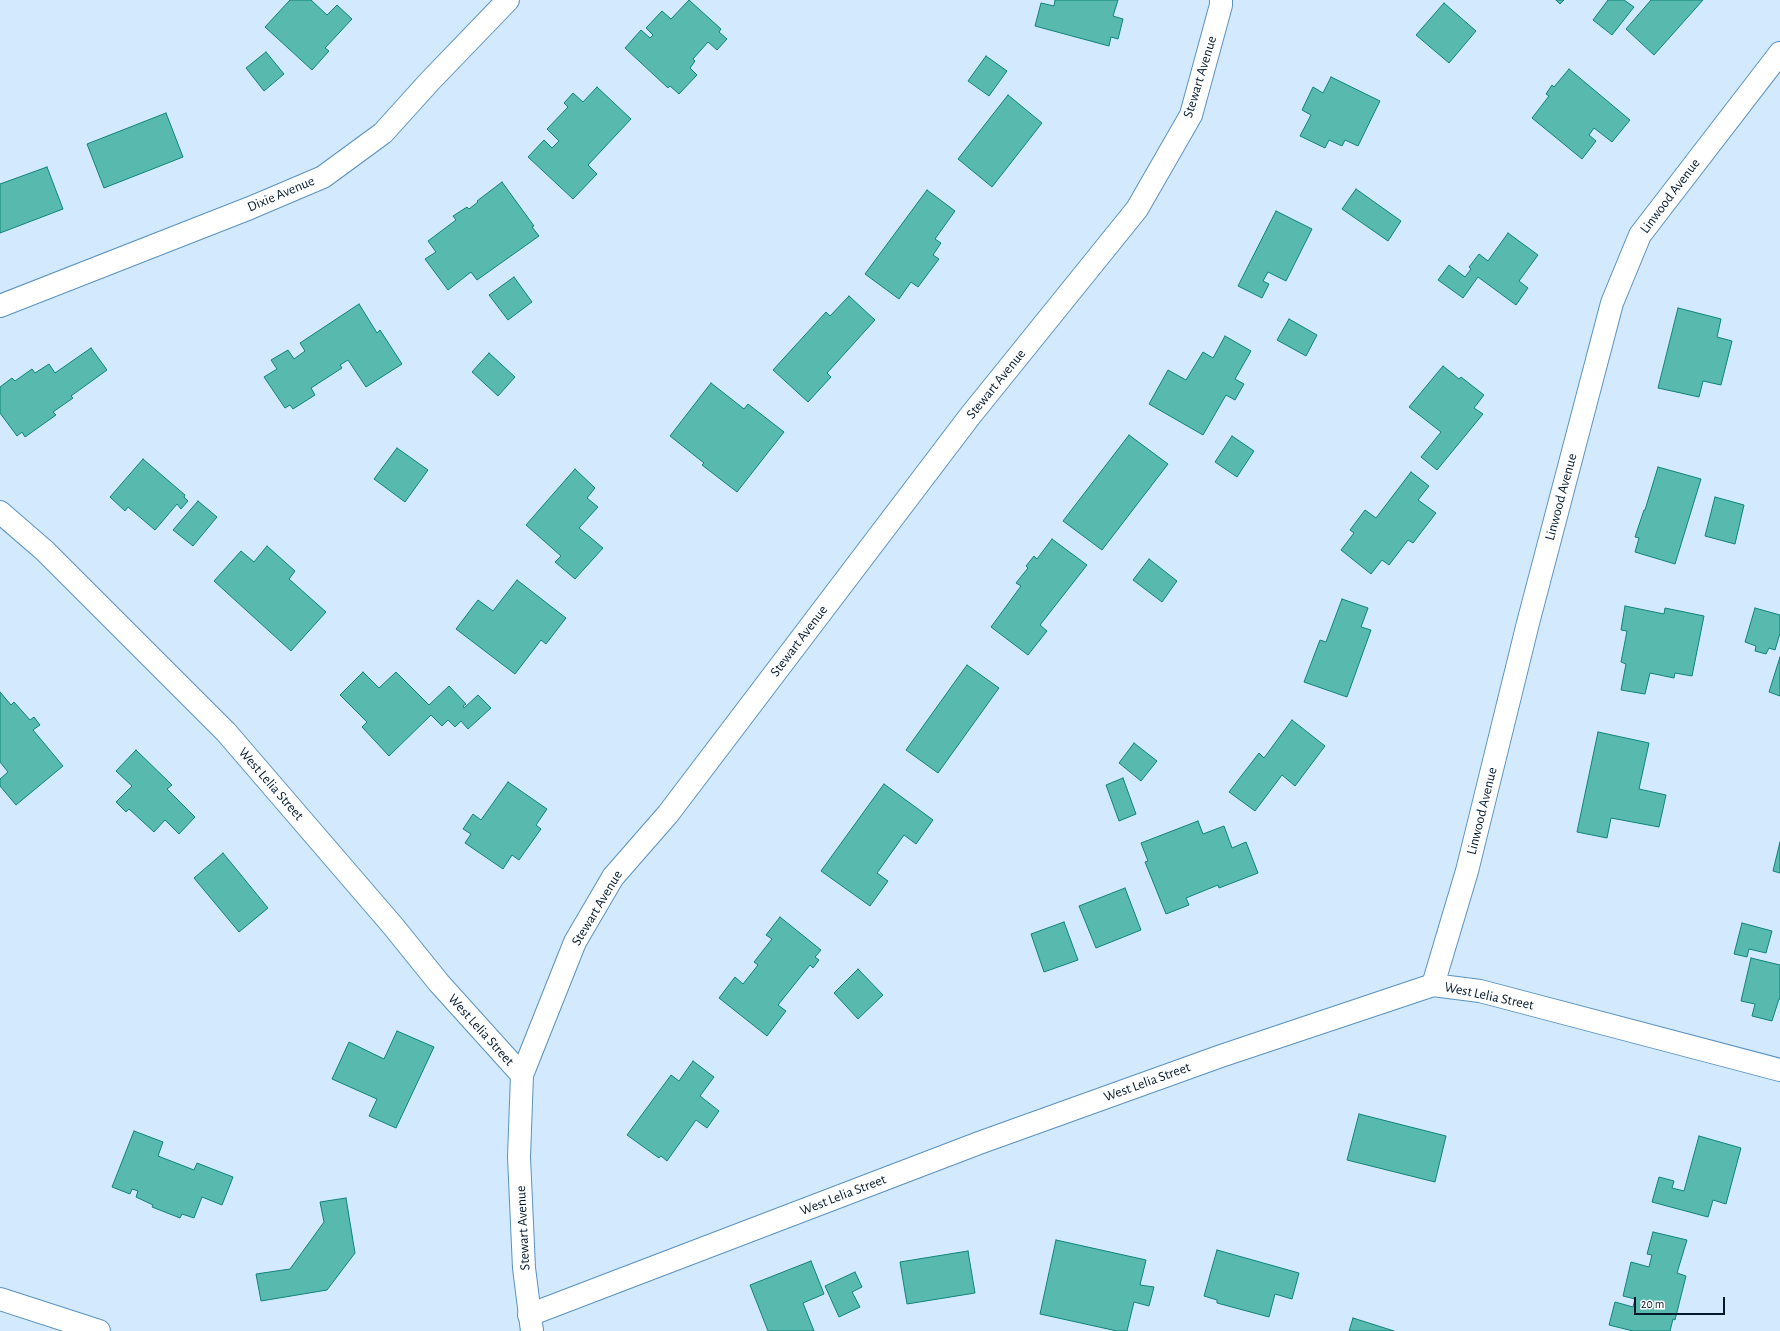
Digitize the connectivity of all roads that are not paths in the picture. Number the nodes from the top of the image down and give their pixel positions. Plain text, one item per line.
1 (508, 0) edge
2 (1221, 0) edge
3 (1780, 53) edge
4 (0, 306) edge
5 (0, 512) edge
6 (1433, 985) junction
7 (1780, 1070) edge
8 (522, 1075) junction
9 (0, 1299) edge
10 (530, 1323) edge
11 (99, 1331) edge

1 - 4 street, Dixie Avenue
2 - 8 street, Stewart Avenue
3 - 6 street, Linwood Avenue
5 - 8 street, West Lelia Street
6 - 7 street, West Lelia Street
6 - 10 street, West Lelia Street
8 - 10 street, Stewart Avenue
9 - 11 street

